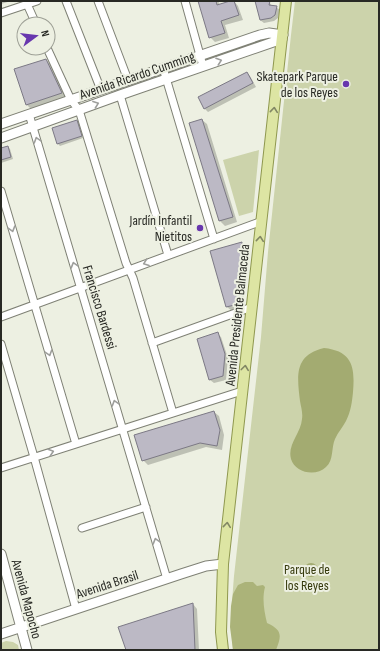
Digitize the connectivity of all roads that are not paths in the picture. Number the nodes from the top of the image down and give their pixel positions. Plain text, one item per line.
1 (37, 1) edge
2 (66, 1) edge
3 (98, 1) edge
4 (185, 1) edge
5 (286, 1) edge
6 (27, 4) junction
7 (1, 12) edge
8 (32, 16) edge
9 (282, 37) junction
10 (51, 56) edge
11 (200, 56) junction
12 (203, 66) junction
13 (163, 68) junction
14 (167, 79) junction
15 (128, 80) junction
16 (101, 90) junction
17 (120, 95) junction
18 (71, 100) junction
19 (79, 110) junction
20 (29, 114) junction
21 (1, 124) edge
22 (33, 127) junction
23 (1, 138) edge
24 (1, 191) edge
25 (262, 221) junction
26 (214, 238) junction
27 (168, 255) junction
28 (129, 270) junction
29 (80, 288) junction
30 (34, 305) junction
31 (252, 307) junction
32 (1, 317) edge
33 (152, 343) junction
34 (1, 344) edge
35 (242, 391) junction
36 (173, 413) junction
37 (123, 429) junction
38 (76, 444) junction
39 (34, 457) junction
40 (1, 468) edge
41 (146, 507) junction
42 (82, 528) dead end
43 (1, 554) edge
44 (223, 564) junction
45 (167, 578) junction
46 (76, 609) junction
47 (21, 627) junction
48 (221, 632) junction
49 (1, 634) edge
50 (27, 650) edge
51 (218, 650) edge
52 (223, 650) edge

1 - 6 street
2 - 16 street
3 - 15 street
4 - 11 street
5 - 9 main road, Avenida Presidente Balmaceda
6 - 7 street
6 - 8 street
9 - 11 main road, Avenida Ricardo Cumming
12 -> 9 main road, Avenida Ricardo Cumming
25 -> 9 main road, Avenida Presidente Balmaceda
10 - 18 street
11 - 12 street
11 - 13 main road, Avenida Ricardo Cumming
12 - 14 main road, Avenida Ricardo Cumming
13 - 14 street
13 - 15 main road, Avenida Ricardo Cumming
14 - 17 main road, Avenida Ricardo Cumming
14 - 26 street
15 - 16 main road, Avenida Ricardo Cumming
16 - 18 main road, Avenida Ricardo Cumming
19 -> 17 main road, Avenida Ricardo Cumming
17 - 27 street
18 - 19 street
18 - 20 main road, Avenida Ricardo Cumming
19 - 22 main road, Avenida Ricardo Cumming
19 - 28 street
20 - 21 main road, Avenida Ricardo Cumming
20 - 22 street, Francisco Bardessi
22 - 23 main road, Avenida Ricardo Cumming
29 -> 22 street, Francisco Bardessi
24 -> 30 street
25 - 26 street
31 -> 25 main road, Avenida Presidente Balmaceda
26 - 27 street
27 -> 28 street
28 - 29 street
28 - 33 street
29 - 30 street
37 -> 29 street, Francisco Bardessi
30 - 32 street
30 -> 38 street
31 - 33 street
35 -> 31 main road, Avenida Presidente Balmaceda
33 - 36 street
34 - 39 street
35 - 36 street
44 -> 35 main road, Avenida Presidente Balmaceda
36 - 37 street
37 - 38 street
37 - 41 street, Francisco Bardessi
39 -> 38 street
39 - 40 street
39 - 46 street
41 - 42 street
45 -> 41 street, Francisco Bardessi
43 - 47 main road, Avenida Mapocho
44 - 45 main road, Avenida Brasil
44 - 48 main road, Avenida Presidente Balmaceda
45 - 46 main road, Avenida Brasil
46 - 47 main road, Avenida Brasil
47 - 49 main road, Avenida Brasil
47 - 50 main road, Avenida Mapocho
48 - 51 main road, Avenida Presidente Balmaceda
48 - 52 main road, Avenida Presidente Balmaceda

